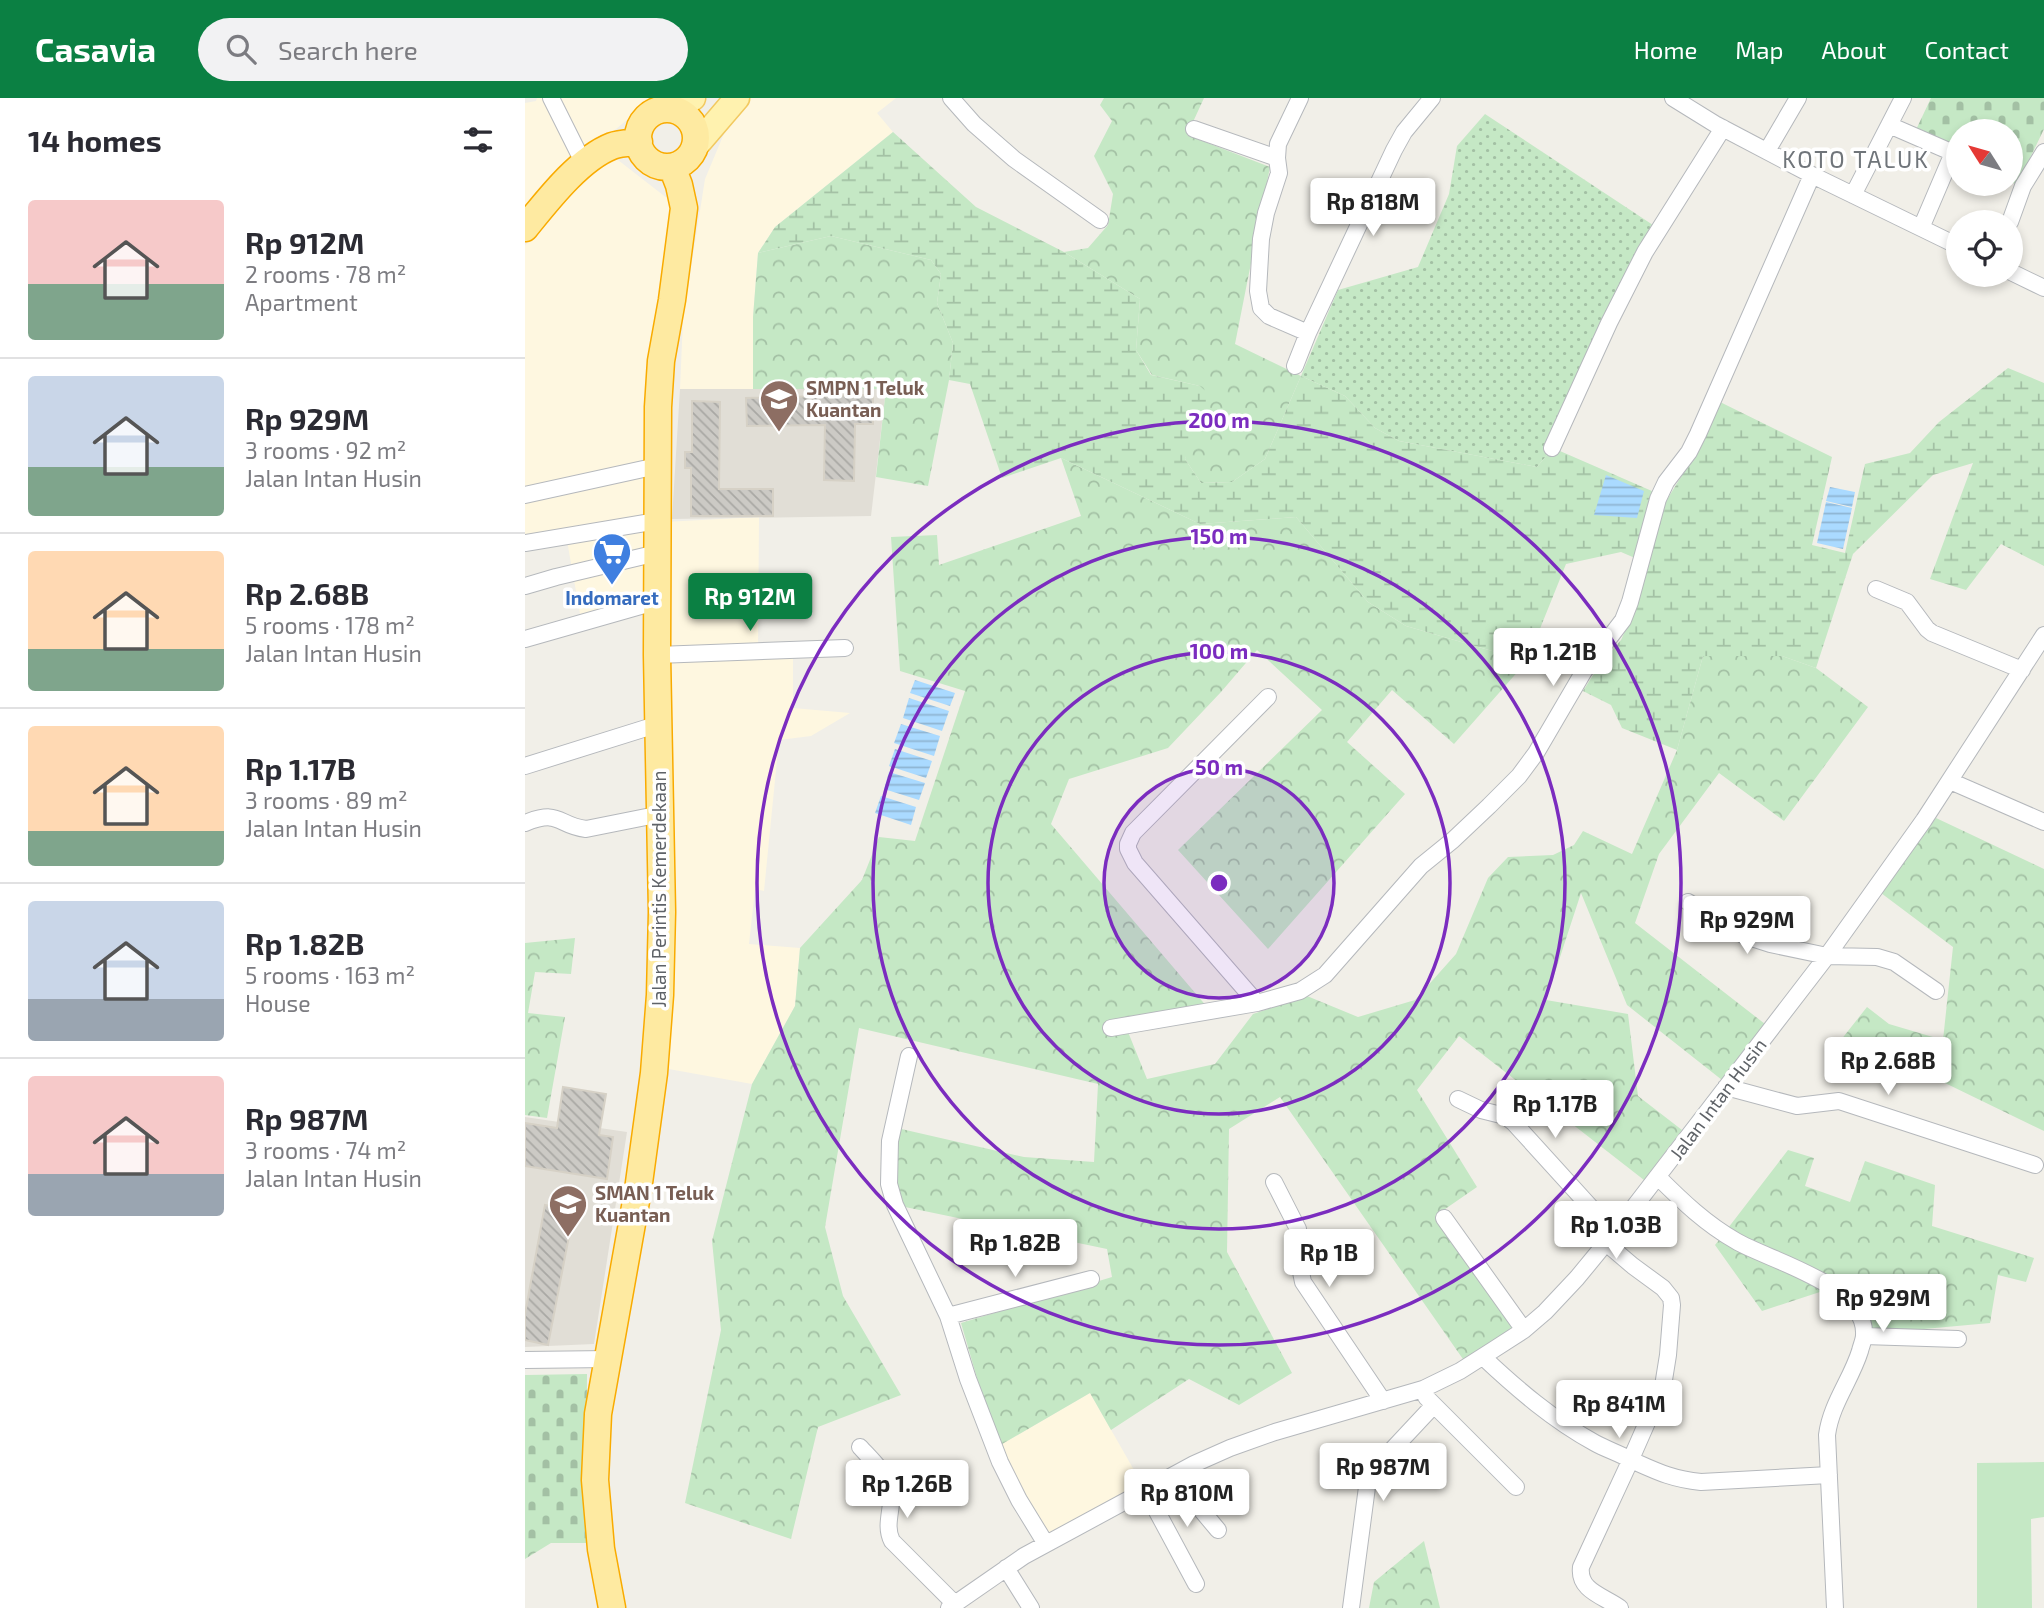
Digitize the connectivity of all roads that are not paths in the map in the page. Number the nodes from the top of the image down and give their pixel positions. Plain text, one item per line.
1 (551, 98) edge
2 (737, 98) edge
3 (951, 98) edge
4 (1300, 98) edge
5 (1432, 98) edge
6 (1673, 98) edge
7 (1798, 98) edge
8 (1903, 98) edge
9 (683, 104) edge
10 (1889, 125) junction
11 (1723, 128) junction
12 (1194, 130) dead end
13 (639, 142) junction
14 (695, 147) junction
15 (1946, 150) edge
16 (1767, 151) junction
17 (2044, 152) edge
18 (1276, 158) junction
19 (585, 164) junction
20 (672, 167) junction
21 (1812, 175) junction
22 (1946, 175) edge
23 (2023, 176) edge
24 (1853, 195) junction
25 (1100, 219) dead end
26 (525, 228) edge
27 (1921, 228) junction
28 (1946, 240) edge
29 (2023, 278) edge
30 (2044, 288) edge
31 (1308, 333) junction
32 (1295, 366) dead end
33 (1552, 449) dead end
34 (657, 466) junction
35 (525, 495) edge
36 (657, 521) junction
37 (525, 543) edge
38 (657, 553) junction
39 (525, 586) edge
40 (1876, 589) dead end
41 (658, 601) junction
42 (2044, 635) edge
43 (525, 639) edge
44 (845, 648) dead end
45 (657, 655) junction
46 (2022, 670) junction
47 (1268, 697) dead end
48 (659, 724) junction
49 (525, 766) edge
50 (1950, 781) junction
51 (661, 814) junction
52 (2044, 822) edge
53 (525, 823) edge
54 (1688, 902) dead end
55 (1827, 956) junction
56 (1936, 991) dead end
57 (1257, 1003) junction
58 (1111, 1028) dead end
59 (909, 1056) dead end
60 (1726, 1087) junction
61 (1458, 1099) dead end
62 (2035, 1165) dead end
63 (1657, 1177) junction
64 (1275, 1182) dead end
65 (1444, 1218) dead end
66 (1610, 1238) junction
67 (1091, 1279) dead end
68 (948, 1316) junction
69 (1524, 1331) junction
70 (1864, 1336) junction
71 (1958, 1339) dead end
72 (1483, 1357) junction
73 (609, 1359) junction
74 (525, 1360) edge
75 (1420, 1390) junction
76 (1383, 1401) junction
77 (1434, 1405) junction
78 (860, 1447) dead end
79 (1631, 1459) junction
80 (1829, 1475) junction
81 (1173, 1476) junction
82 (1516, 1487) dead end
83 (1146, 1491) junction
84 (1218, 1530) dead end
85 (1046, 1544) junction
86 (1006, 1568) junction
87 (1196, 1584) dead end
88 (952, 1606) edge
89 (612, 1608) edge
90 (1031, 1608) edge
91 (1351, 1608) edge
92 (1620, 1608) edge
93 (1835, 1608) edge

1 - 19 street
2 - 14 main road
3 - 25 street
4 - 18 street
5 - 31 street
6 - 11 street
7 - 16 street
8 - 10 street
9 - 13 highway
9 - 14 highway
10 - 15 street
10 - 24 street
11 - 16 street
11 - 33 street
12 - 18 street
13 - 19 highway
13 - 20 highway
14 - 20 highway
16 - 21 street
17 - 23 street
18 - 31 street
19 - 26 highway
20 - 34 highway, Jalan Perintis Kemerdekaan
21 - 24 street
21 - 57 street
22 - 27 street
24 - 27 street
27 - 28 street
29 - 30 street
31 - 32 street
34 - 35 street
34 - 36 highway, Jalan Perintis Kemerdekaan
36 - 37 street
36 - 38 highway, Jalan Perintis Kemerdekaan
38 - 39 street
38 - 41 highway, Jalan Perintis Kemerdekaan
40 - 46 street
41 - 43 street
41 - 45 highway, Jalan Perintis Kemerdekaan
42 - 46 street, Jalan Intan Husin
44 - 45 street
45 - 48 highway, Jalan Perintis Kemerdekaan
46 - 50 street, Jalan Intan Husin
47 - 57 street
48 - 49 street
48 - 51 highway, Jalan Perintis Kemerdekaan
50 - 52 street
50 - 55 street, Jalan Intan Husin
51 - 53 street
51 - 73 highway, Jalan Perintis Kemerdekaan
54 - 55 street
55 - 56 street
55 - 60 street, Jalan Intan Husin
57 - 58 street
59 - 68 street
60 - 62 street
60 - 63 street, Jalan Intan Husin
61 - 66 street
63 - 66 street, Jalan Intan Husin
63 - 70 street
64 - 76 street
65 - 69 street
66 - 69 street, Jalan Intan Husin
66 - 79 street
67 - 68 street
68 - 85 street
69 - 72 street, Jalan Intan Husin
70 - 71 street
70 - 80 street
72 - 75 street, Jalan Intan Husin
72 - 79 street
73 - 74 street
73 - 89 highway, Jalan Perintis Kemerdekaan
75 - 76 street, Jalan Intan Husin
75 - 77 street
76 - 81 street, Jalan Intan Husin
77 - 82 street
77 - 91 street
78 - 88 street
79 - 80 street
79 - 92 street
80 - 93 street
81 - 83 street, Jalan Intan Husin
81 - 84 street
83 - 85 street, Jalan Intan Husin
83 - 87 street
85 - 86 street, Jalan Intan Husin
86 - 88 street, Jalan Intan Husin
86 - 90 street

